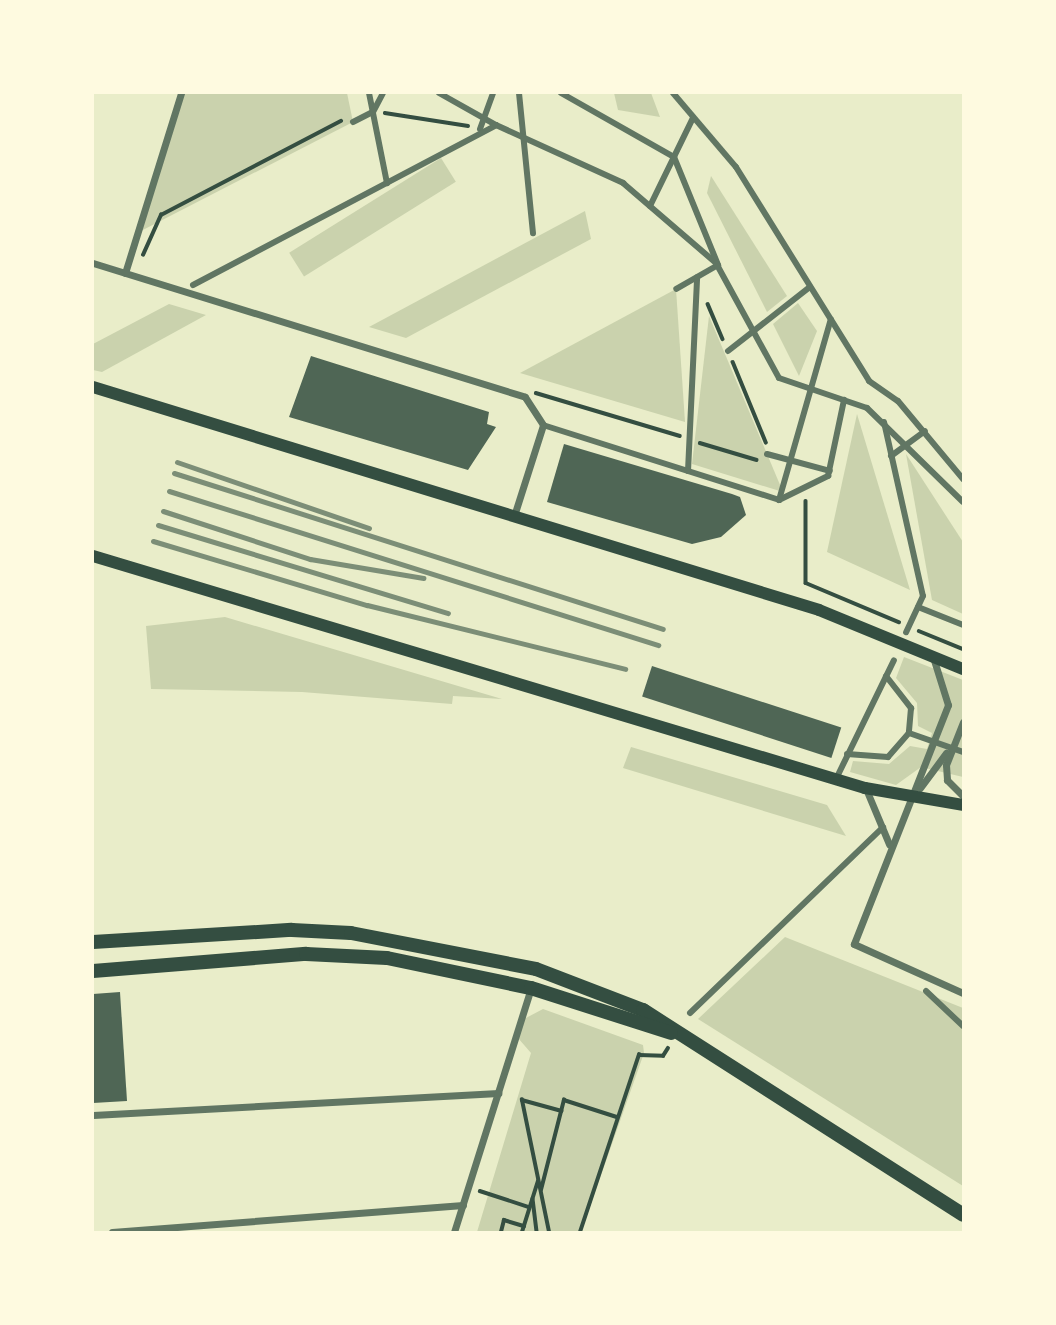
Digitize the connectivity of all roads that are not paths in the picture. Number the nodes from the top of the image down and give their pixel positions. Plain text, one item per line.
1 (181, 93) edge
2 (369, 93) edge
3 (383, 93) edge
4 (439, 93) edge
5 (493, 93) edge
6 (519, 93) edge
7 (561, 93) edge
8 (673, 93) edge
9 (373, 112) junction
10 (484, 118) junction
11 (693, 118) junction
12 (353, 122) dead end
13 (496, 125) junction
14 (480, 129) junction
15 (524, 138) junction
16 (674, 157) junction
17 (387, 183) junction
18 (650, 206) junction
19 (533, 233) dead end
20 (93, 262) edge
21 (718, 265) junction
22 (125, 273) junction
23 (697, 277) junction
24 (193, 285) dead end
25 (810, 286) junction
26 (677, 289) dead end
27 (831, 319) junction
28 (754, 331) junction
29 (728, 351) road end
30 (93, 387) edge
31 (811, 389) junction
32 (844, 400) junction
33 (884, 422) junction
34 (543, 425) junction
35 (925, 431) junction
36 (907, 444) junction
37 (769, 454) road end
38 (891, 456) junction
39 (790, 460) junction
40 (688, 471) junction
41 (830, 471) junction
42 (963, 479) edge
43 (779, 500) junction
44 (963, 502) edge
45 (514, 516) junction
46 (93, 556) edge
47 (918, 607) junction
48 (963, 625) edge
49 (907, 629) road end
50 (933, 657) junction
51 (894, 660) dead end
52 (963, 669) edge
53 (886, 676) junction
54 (963, 722) edge
55 (909, 733) junction
56 (933, 742) junction
57 (950, 747) junction
58 (963, 752) edge
59 (846, 754) junction
60 (837, 774) junction
61 (865, 788) junction
62 (916, 792) junction
63 (963, 796) edge
64 (963, 805) edge
65 (883, 827) junction
66 (889, 844) junction
67 (93, 942) edge
68 (93, 971) edge
69 (531, 988) junction
70 (926, 991) dead end
71 (963, 993) edge
72 (690, 1013) dead end
73 (963, 1026) edge
74 (677, 1034) junction
75 (498, 1093) junction
76 (93, 1115) edge
77 (463, 1205) junction
78 (963, 1215) edge
79 (112, 1232) edge
80 (454, 1232) edge

1 - 22 street
2 - 9 street
3 - 9 street
4 - 10 street
5 - 10 street
6 - 15 street
7 - 16 street
8 - 11 street
9 - 12 street
9 - 17 street
10 - 13 street
10 - 14 street
11 - 16 street
11 - 25 street
13 - 14 street
13 - 15 street
14 - 17 street
15 - 18 street
15 - 19 street
16 - 18 street
16 - 21 street
17 - 24 street
18 - 21 street
20 - 22 street
21 - 23 street
21 - 28 street
22 - 34 street
23 - 26 street
23 - 40 street
25 - 27 street
25 - 28 street
27 - 31 street
27 - 35 street
28 - 29 street
28 - 31 street
30 - 45 main road
31 - 32 street
31 - 39 street
32 - 33 street
32 - 41 street
33 - 36 street
33 - 38 street
34 - 40 street
34 - 45 street
35 - 36 street
35 - 42 street
36 - 38 street
36 - 44 street
37 - 39 street
38 - 47 street
39 - 41 street
39 - 43 street
40 - 43 street
41 - 43 street
45 - 50 main road
46 - 60 main road
47 - 48 street
47 - 49 street
50 - 52 main road
50 - 56 street
51 - 53 street
53 - 55 street
53 - 59 street
54 - 57 street
55 - 56 street
55 - 59 street
56 - 57 street
56 - 62 street
57 - 58 street
57 - 62 street
57 - 63 street
59 - 60 street
60 - 61 main road
61 - 62 main road
61 - 65 street
62 - 64 main road
62 - 66 street
65 - 66 street
65 - 72 street
66 - 71 street
67 - 74 main road
68 - 69 main road
69 - 74 main road
69 - 75 street
70 - 73 street
74 - 78 main road
75 - 76 street
75 - 77 street
77 - 79 street
77 - 80 street

